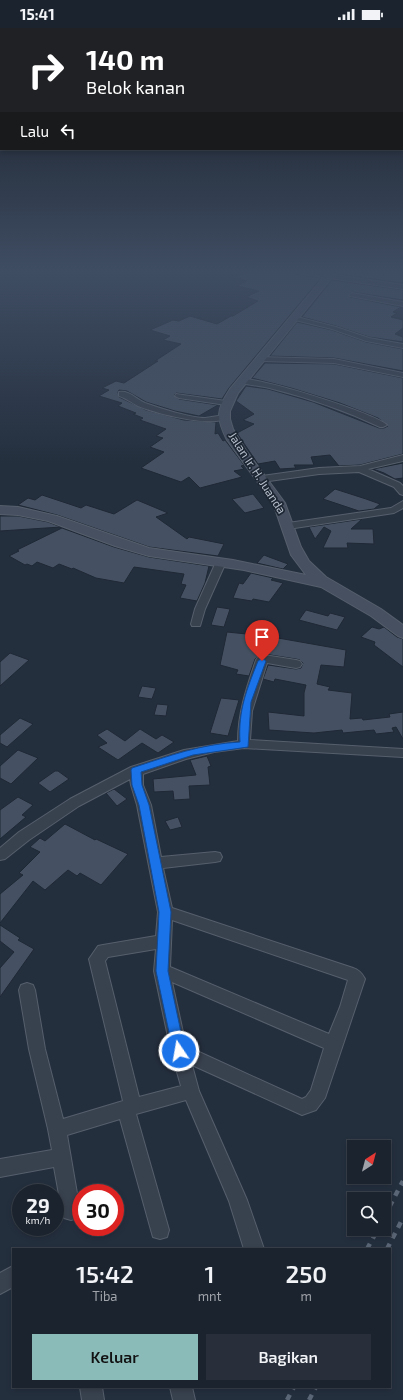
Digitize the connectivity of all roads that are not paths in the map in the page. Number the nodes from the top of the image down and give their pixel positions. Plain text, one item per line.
1 (280, 335) edge
2 (354, 335) edge
3 (403, 346) edge
4 (261, 359) junction
5 (403, 375) edge
6 (242, 381) junction
7 (122, 394) dead end
8 (179, 396) dead end
9 (226, 403) junction
10 (224, 417) junction
11 (383, 425) dead end
12 (403, 458) edge
13 (360, 469) junction
14 (262, 479) junction
15 (401, 487) edge
16 (403, 504) edge
17 (0, 510) edge
18 (288, 526) junction
19 (222, 562) junction
20 (324, 583) junction
21 (196, 624) dead end
22 (403, 633) edge
23 (296, 664) dead end
24 (244, 744) junction
25 (403, 753) edge
26 (136, 770) junction
27 (0, 855) edge
28 (215, 857) dead end
29 (156, 863) junction
30 (165, 912) junction
31 (164, 941) junction
32 (162, 971) junction
33 (27, 990) dead end
34 (334, 1044) junction
35 (179, 1051) junction
36 (191, 1091) junction
37 (129, 1108) junction
38 (57, 1130) junction
39 (61, 1157) junction
40 (0, 1168) edge
41 (71, 1211) dead end
42 (160, 1230) dead end
43 (254, 1248) edge
44 (12, 1277) edge
45 (0, 1284) edge
46 (91, 1388) edge
47 (181, 1388) edge
48 (94, 1400) edge
49 (184, 1400) edge

1 - 4 street, Jalan Ir. H. Juanda
2 - 3 street
4 - 5 street
4 - 6 street, Jalan Ir. H. Juanda
6 - 9 street, Jalan Ir. H. Juanda
6 - 11 street
7 - 10 street
8 - 9 street
9 - 10 street, Jalan Ir. H. Juanda
10 - 14 street, Jalan Ir. H. Juanda
12 - 13 street
13 - 14 street
13 - 15 street
14 - 18 street, Jalan Ir. H. Juanda
16 - 18 street
17 - 19 street
18 - 20 street, Jalan Ir. H. Juanda
19 - 20 street
19 - 21 street
20 - 22 street, Jalan Ir. H. Juanda
23 - 24 street
24 - 25 street
24 - 26 street
26 - 27 street
26 - 29 street
28 - 29 street
29 - 30 street
30 - 31 street
30 - 34 street
31 - 32 street
31 - 37 street
32 - 34 street
32 - 35 street
33 - 38 street
34 - 35 street
35 - 36 street
36 - 37 street
36 - 43 street
37 - 38 street
37 - 42 street
38 - 39 street
39 - 40 street
39 - 41 street
44 - 45 street
46 - 48 street
47 - 49 street

